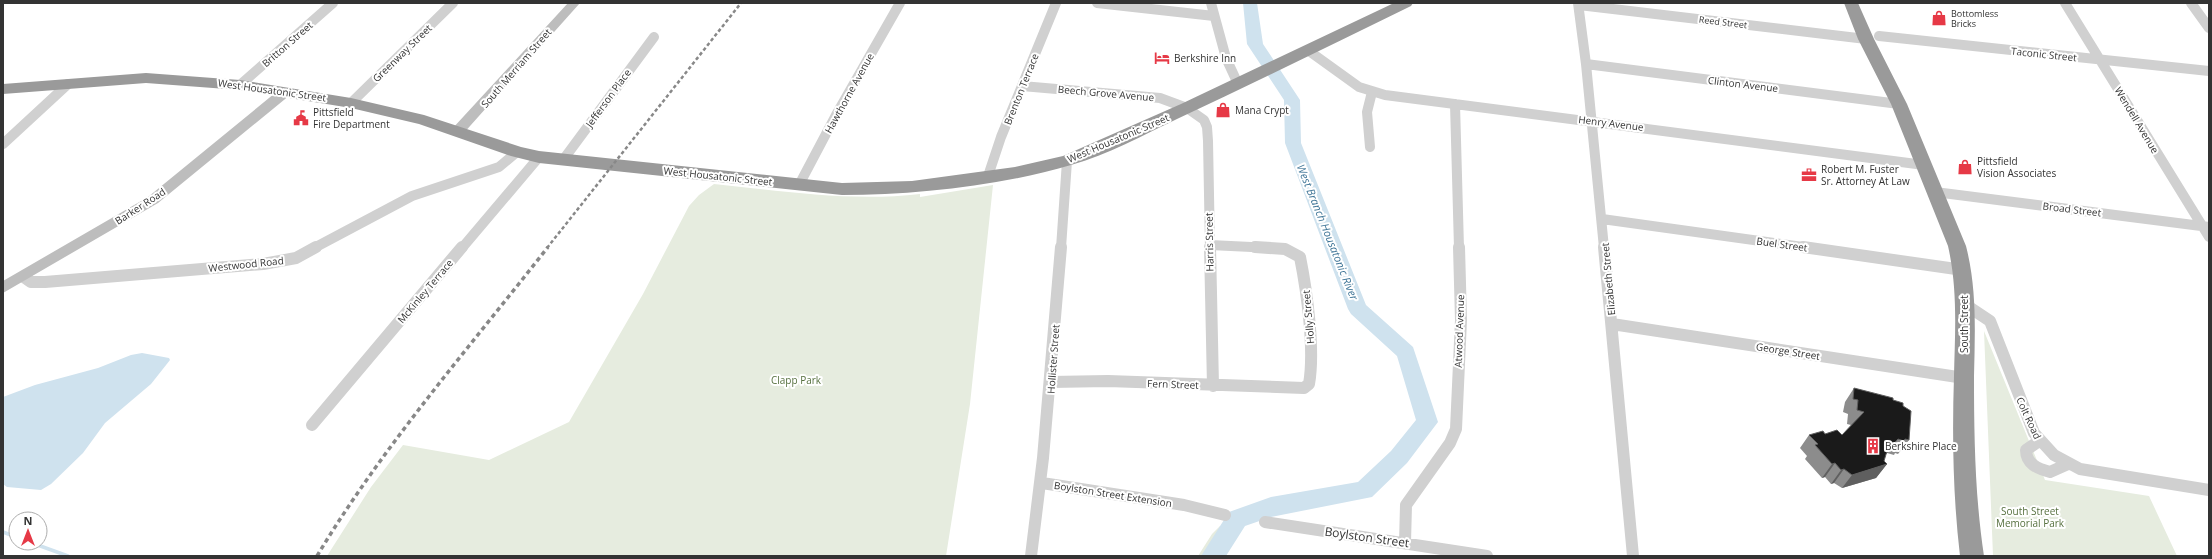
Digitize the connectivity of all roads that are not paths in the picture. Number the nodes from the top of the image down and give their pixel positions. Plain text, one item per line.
1 (333, 3) edge
2 (453, 3) edge
3 (574, 3) edge
4 (900, 3) edge
5 (1056, 3) edge
6 (1097, 3) edge
7 (1211, 3) edge
8 (1406, 3) edge
9 (1851, 3) edge
10 (1865, 3) edge
11 (2065, 3) edge
12 (2191, 3) edge
13 (1579, 4) edge
14 (1214, 16) junction
15 (2209, 28) edge
16 (654, 36) dead end
17 (1873, 37) junction
18 (1309, 51) junction
19 (2100, 60) junction
20 (1586, 64) junction
21 (2209, 71) edge
22 (1242, 82) junction
23 (68, 84) junction
24 (240, 85) junction
25 (1022, 86) junction
26 (3, 89) edge
27 (285, 92) junction
28 (1372, 92) junction
29 (351, 103) junction
30 (1455, 104) junction
31 (1898, 104) junction
32 (1187, 108) junction
33 (1592, 120) junction
34 (458, 132) junction
35 (3, 144) edge
36 (1370, 147) dead end
37 (517, 152) junction
38 (539, 157) junction
39 (563, 160) junction
40 (1067, 161) junction
41 (1924, 165) junction
42 (988, 176) junction
43 (799, 184) junction
44 (1935, 192) junction
45 (1602, 219) junction
46 (2205, 226) edge
47 (2209, 237) edge
48 (1210, 245) junction
49 (1963, 270) junction
50 (24, 277) junction
51 (3, 288) edge
52 (1966, 305) junction
53 (1612, 324) junction
54 (1964, 378) junction
55 (1051, 382) junction
56 (1213, 386) junction
57 (1295, 389) joint
58 (312, 425) dead end
59 (2039, 441) junction
60 (2068, 464) junction
61 (1042, 483) junction
62 (2209, 490) edge
63 (1225, 515) dead end
64 (1265, 522) dead end
65 (1405, 543) junction
66 (1032, 556) edge
67 (1487, 556) edge
68 (1633, 556) edge
69 (1972, 556) edge

1 - 24 street, Britton Street
2 - 29 street, Greenway Street
3 - 34 street, South Merriam Street
4 - 43 street, Hawthorne Avenue
5 - 25 street, Brenton Terrace
6 - 14 street
7 - 14 street
8 - 18 highway, West Housatonic Street
9 - 17 highway, South Street
10 - 17 highway, South Street
11 - 19 street, Wendell Avenue
12 - 15 street
13 - 17 street, Reed Street
13 - 20 street, Elizabeth Street
14 - 22 street
16 - 39 street, Jefferson Place
17 - 19 street, Taconic Street
17 - 31 highway, South Street
18 - 22 highway, West Housatonic Street
18 - 28 street, Henry Avenue
19 - 21 street, Taconic Street
19 - 46 street, Wendell Avenue
20 - 31 street, Clinton Avenue
20 - 33 street, Elizabeth Street
22 - 32 highway, West Housatonic Street
23 - 24 highway, West Housatonic Street
23 - 26 highway, West Housatonic Street
23 - 35 street
24 - 27 highway, West Housatonic Street
25 - 32 street, Beech Grove Avenue
25 - 42 street, Brenton Terrace
27 - 29 highway, West Housatonic Street
27 - 50 street, Barker Road
28 - 30 street, Henry Avenue
28 - 36 street
29 - 34 highway, West Housatonic Street
30 - 33 street, Henry Avenue
30 - 65 street, Atwood Avenue
31 - 41 highway, South Street
32 - 40 highway, West Housatonic Street
32 - 48 street, Harris Street
33 - 41 street, Henry Avenue
33 - 45 street, Elizabeth Street
34 - 37 highway, West Housatonic Street
37 - 38 highway, West Housatonic Street
37 - 50 street, Westwood Road
38 - 39 highway, West Housatonic Street
38 - 58 street, McKinley Terrace
39 - 43 highway, West Housatonic Street
40 - 42 highway, West Housatonic Street
40 - 55 street, Hollister Street
41 - 44 highway, South Street
42 - 43 highway, West Housatonic Street
44 - 46 street, Broad Street
44 - 49 highway, South Street
45 - 49 street, Buel Street
45 - 53 street, Elizabeth Street
46 - 47 street, Wendell Avenue
48 - 56 street, Harris Street
48 - 57 street, Holly Street
49 - 52 highway, South Street
50 - 51 street, Barker Road
52 - 54 highway, South Street
52 - 59 street, Colt Road
53 - 54 street, George Street
53 - 68 street, Elizabeth Street
54 - 69 highway, South Street
55 - 56 street, Fern Street
55 - 61 street, Hollister Street
56 - 57 street, Fern Street
59 - 60 street, Colt Road
59 - 60 street
60 - 62 street, Colt Road
61 - 63 street, Boylston Street Extension
61 - 66 street, Hollister Street
64 - 65 street, Boylston Street
65 - 67 street, Boylston Street

